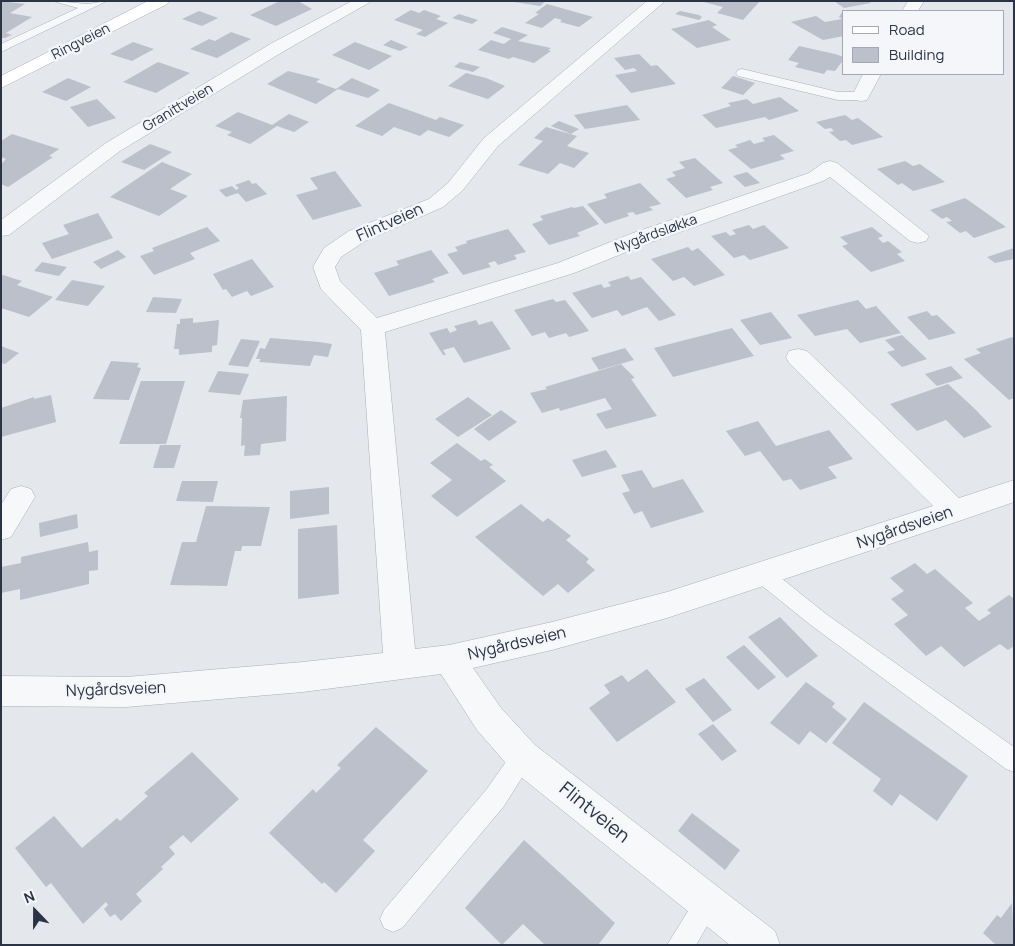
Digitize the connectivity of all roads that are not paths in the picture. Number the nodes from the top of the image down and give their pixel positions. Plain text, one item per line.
1 (58, 1) edge
2 (102, 1) edge
3 (161, 1) edge
4 (364, 1) edge
5 (658, 1) edge
6 (89, 7) junction
7 (1, 49) edge
8 (742, 73) dead end
9 (872, 75) edge
10 (1, 82) edge
11 (861, 96) joint
12 (1, 230) edge
13 (918, 236) dead end
14 (373, 328) junction
15 (798, 358) dead end
16 (1014, 491) edge
17 (21, 497) dead end
18 (955, 511) junction
19 (1, 529) edge
20 (763, 576) junction
21 (449, 659) junction
22 (400, 665) junction
23 (1, 691) edge
24 (523, 757) junction
25 (1014, 761) edge
26 (707, 904) junction
27 (393, 919) dead end
28 (680, 945) edge
29 (761, 945) edge

1 - 6 lane
2 - 6 lane
3 - 10 main road, Ringveien
4 - 12 street, Granittveien
5 - 14 street, Flintveien
6 - 7 lane
8 - 11 lane
9 - 11 street
13 - 14 street, Nygårdsløkka
14 - 22 street
15 - 18 street
16 - 18 street, Nygårdsveien
17 - 19 street
18 - 20 street, Nygårdsveien
20 - 21 street, Nygårdsveien
20 - 25 lane
21 - 22 street, Nygårdsveien
21 - 24 street, Flintveien
22 - 23 street, Nygårdsveien
24 - 26 street, Flintveien
24 - 27 lane
26 - 28 lane
26 - 29 street, Flintveien

